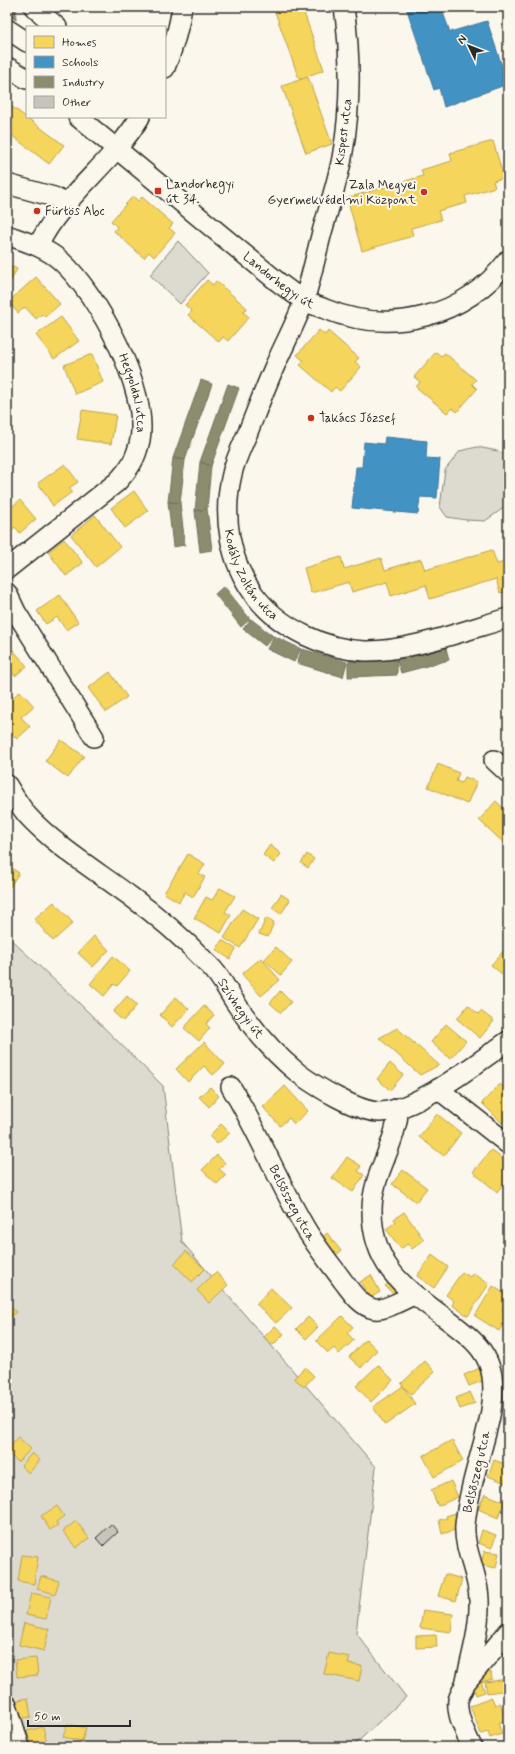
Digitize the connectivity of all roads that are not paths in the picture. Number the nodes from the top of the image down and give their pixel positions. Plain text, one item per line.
1 (34, 7) edge
2 (182, 7) edge
3 (344, 7) edge
4 (56, 26) edge
5 (7, 29) edge
6 (26, 41) edge
7 (166, 65) edge
8 (7, 67) edge
9 (26, 77) edge
10 (79, 118) edge
11 (139, 118) edge
12 (118, 149) junction
13 (7, 184) edge
14 (67, 204) junction
15 (7, 235) edge
16 (38, 246) junction
17 (508, 260) edge
18 (304, 301) junction
19 (7, 569) edge
20 (7, 593) edge
21 (508, 618) edge
22 (94, 737) dead end
23 (7, 785) edge
24 (508, 1041) edge
25 (231, 1087) dead end
26 (438, 1089) junction
27 (398, 1108) junction
28 (508, 1144) edge
29 (414, 1295) junction
30 (508, 1632) edge
31 (466, 1682) junction
32 (7, 1705) edge
33 (20, 1747) edge
34 (472, 1747) edge

1 - 4 street
2 - 7 street
3 - 18 street, Kispest utca
5 - 6 street
8 - 9 street
10 - 12 street, Landorhegyi út
11 - 12 street
12 - 14 street
12 - 18 street, Landorhegyi út
13 - 14 street
14 - 16 street
15 - 16 street, Hegyoldal utca
16 - 19 street, Hegyoldal utca
17 - 18 street, Landorhegyi út
18 - 21 street, Kodály Zoltán utca
20 - 22 street
23 - 27 street, Szívhegyi út
24 - 26 street, Szívhegyi út
25 - 29 street, Belsőszeg utca
26 - 27 street, Szívhegyi út
26 - 28 street
27 - 29 street, Belsőszeg utca
29 - 31 street, Belsőszeg utca
30 - 31 street
31 - 34 street
32 - 33 street

